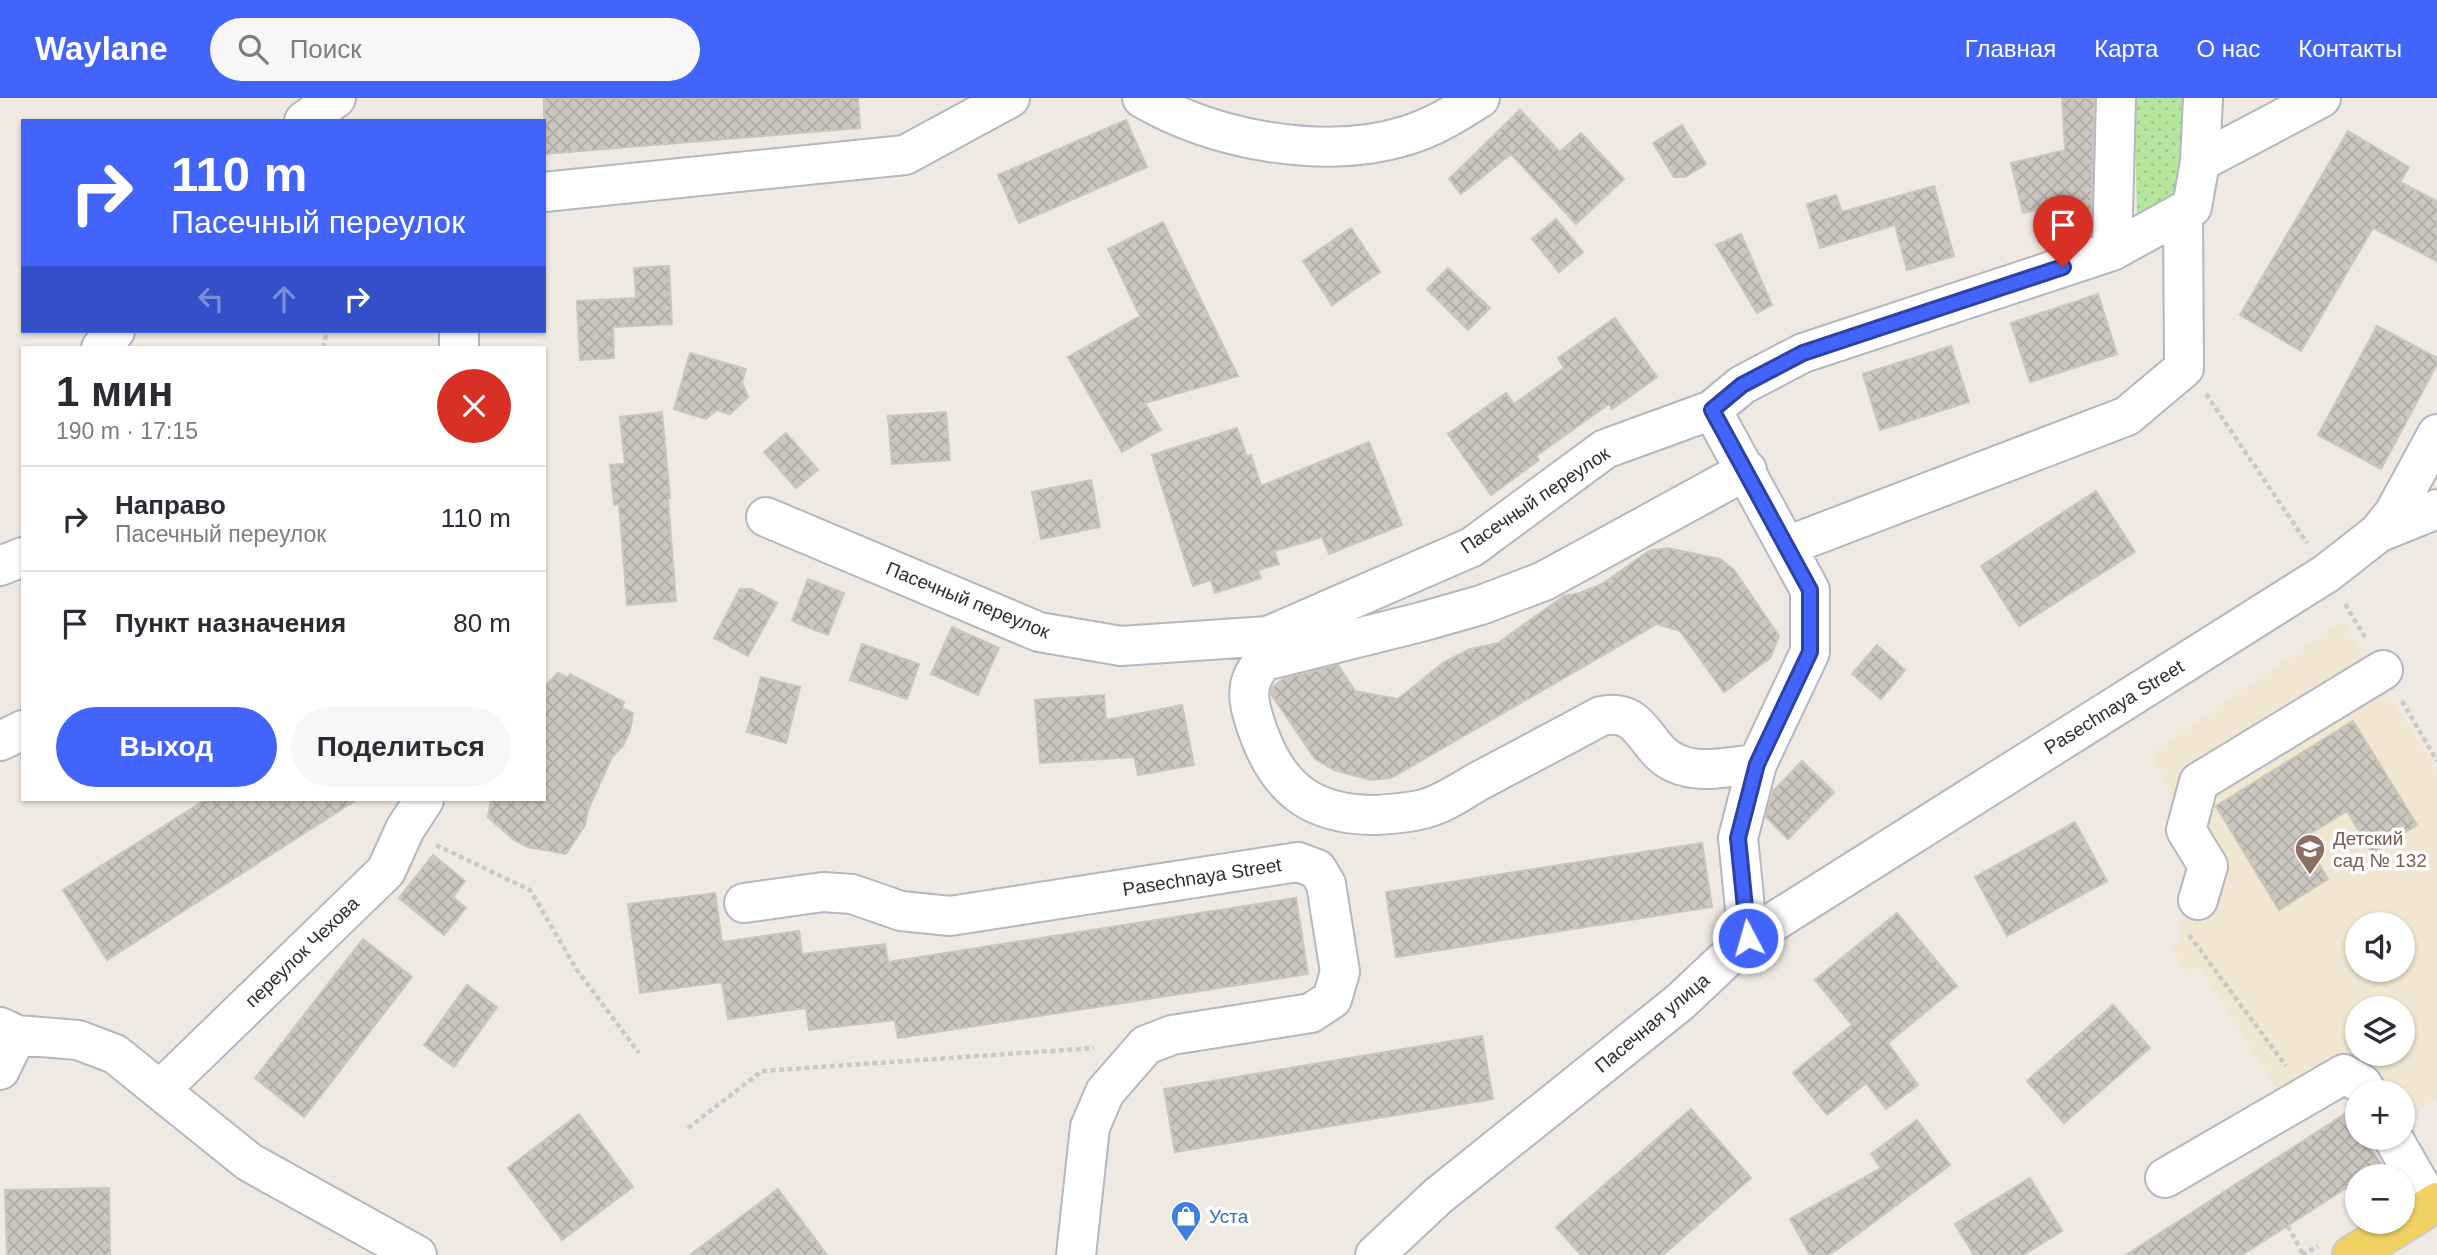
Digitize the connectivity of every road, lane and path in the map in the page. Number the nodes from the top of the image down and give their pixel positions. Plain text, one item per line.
1 (1010, 98) edge
2 (1142, 98) edge
3 (1480, 98) edge
4 (2116, 98) edge
5 (2321, 98) edge
6 (2204, 104) edge
7 (1203, 109) edge
8 (2200, 163) junction
9 (546, 192) edge
10 (2183, 212) junction
11 (2112, 250) junction
12 (2200, 386) dead end
13 (1712, 410) junction
14 (2437, 434) edge
15 (1747, 470) dead end
16 (2437, 509) edge
17 (766, 517) dead end
18 (2378, 533) junction
19 (1787, 546) junction
20 (21, 558) edge
21 (0, 566) edge
22 (2327, 573) junction
23 (2383, 670) dead end
24 (21, 731) edge
25 (0, 741) edge
26 (1757, 764) junction
27 (414, 815) edge
28 (744, 903) dead end
29 (2191, 914) joint
30 (1748, 938) junction
31 (8, 1031) edge
32 (1146, 1045) junction
33 (639, 1053) dead end
34 (0, 1070) edge
35 (2355, 1080) edge
36 (160, 1090) junction
37 (2307, 1095) junction
38 (688, 1128) dead end
39 (2401, 1150) edge
40 (2165, 1178) dead end
41 (2435, 1204) edge
42 (2288, 1226) dead end
43 (2303, 1254) edge
44 (417, 1255) edge
45 (1076, 1255) edge
46 (1375, 1255) edge
47 (2352, 1255) edge

1 - 9 street
2 - 7 street
3 - 7 street
4 - 11 street
5 - 8 street
6 - 8 street
8 - 10 street
10 - 11 street, Пасечный переулок
10 - 19 street
11 - 13 street, Пасечный переулок
12 - 22 path
13 - 17 street, Пасечный переулок
13 - 19 street
14 - 18 street, Pasechnaya Street
15 - 26 street
16 - 18 street
18 - 22 street, Pasechnaya Street
19 - 26 street
20 - 21 street
22 - 30 street, Pasechnaya Street
23 - 29 street
24 - 25 street
26 - 30 street
27 - 33 path
27 - 36 street, переулок Чехова
28 - 32 street, Pasechnaya Street
29 - 37 path
30 - 46 street, Пасечная улица
31 - 34 street
31 - 36 street
32 - 38 path
32 - 45 street
35 - 37 street
36 - 44 street
37 - 40 street
39 - 41 street
41 - 47 main road
42 - 43 path

